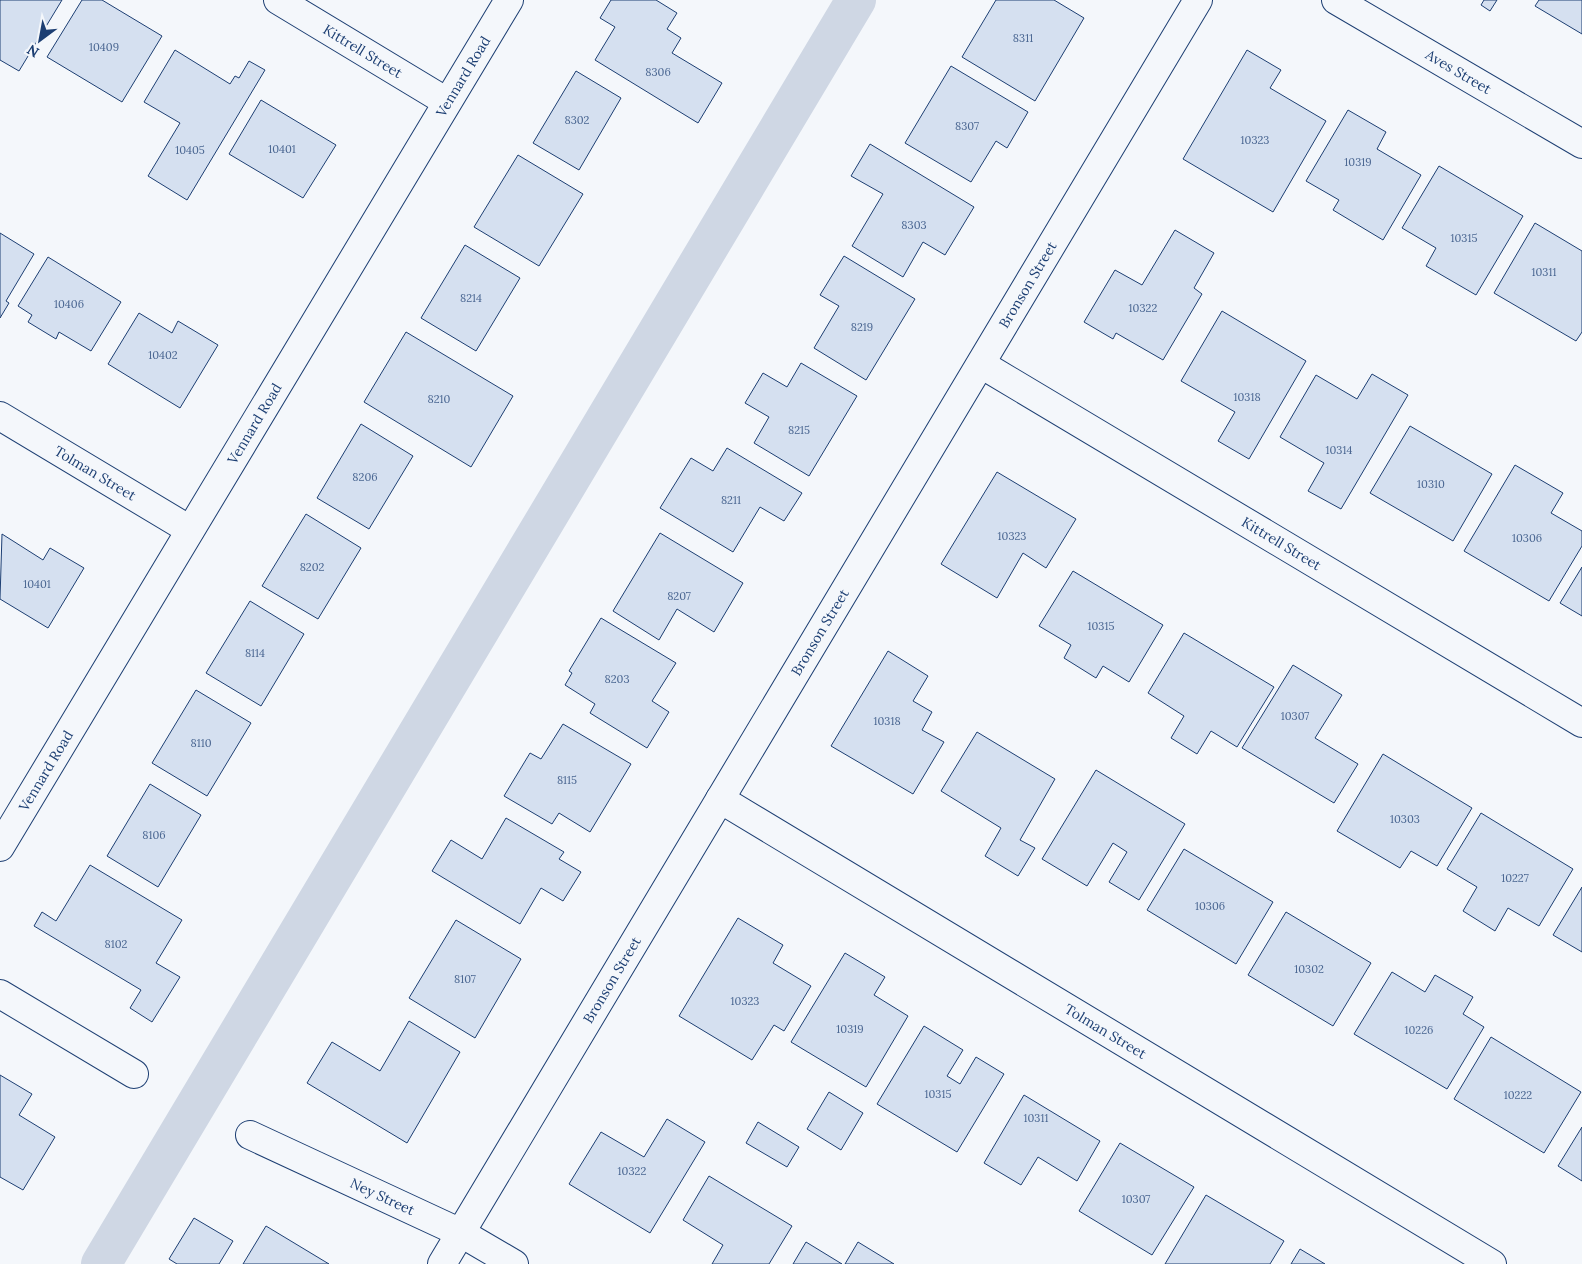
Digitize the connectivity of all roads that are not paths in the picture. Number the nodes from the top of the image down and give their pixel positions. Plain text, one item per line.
1 (278, 0) edge
2 (509, 0) edge
3 (1198, 0) edge
4 (1336, 0) edge
5 (447, 102) junction
6 (1582, 144) edge
7 (981, 364) junction
8 (0, 416) edge
9 (190, 530) junction
10 (1582, 723) edge
11 (720, 799) junction
12 (0, 846) edge
13 (0, 994) edge
14 (134, 1074) dead end
15 (250, 1134) dead end
16 (461, 1233) junction
17 (442, 1264) edge
18 (514, 1264) edge
19 (1492, 1264) edge

1 - 5 street, Kittrell Street
2 - 5 street, Vennard Road
3 - 7 street, Bronson Street
4 - 6 street, Aves Street
5 - 9 street, Vennard Road
7 - 10 street, Kittrell Street
7 - 11 street, Bronson Street
8 - 9 street, Tolman Street
9 - 12 street, Vennard Road
11 - 16 street, Bronson Street
11 - 19 street, Tolman Street
13 - 14 street
15 - 16 street, Ney Street
16 - 17 street, Bronson Street
16 - 18 street, Ney Street

